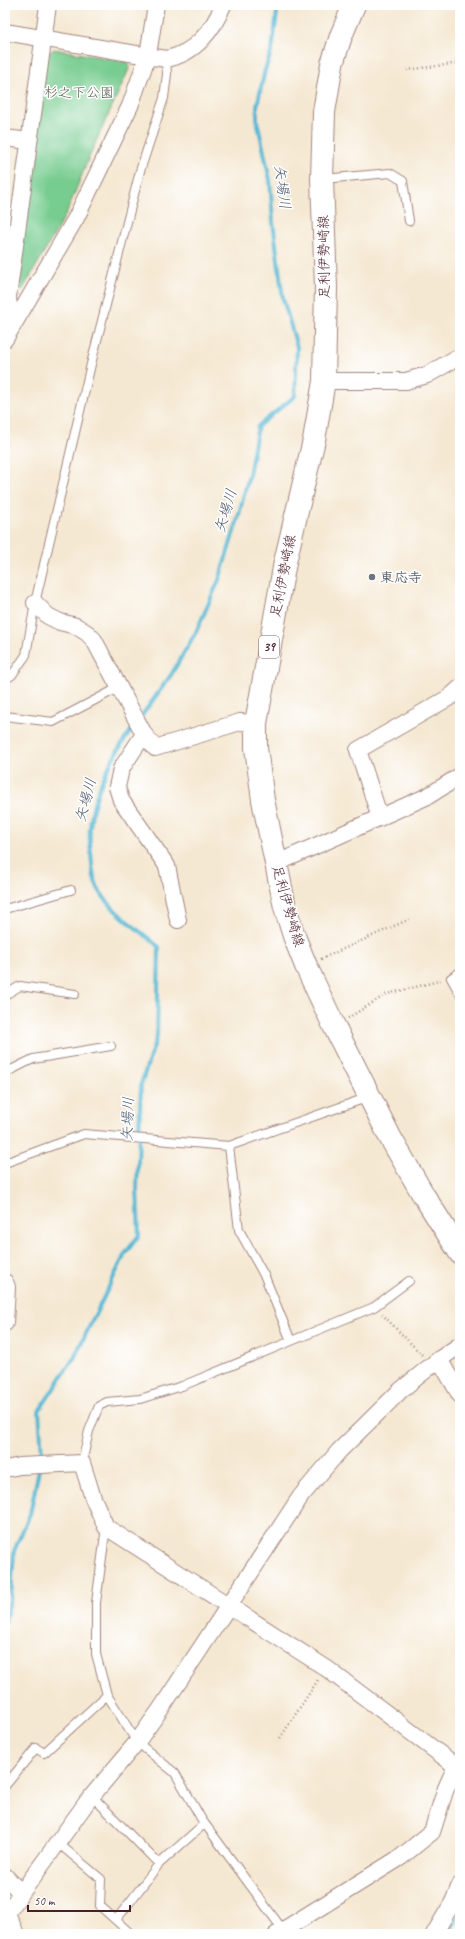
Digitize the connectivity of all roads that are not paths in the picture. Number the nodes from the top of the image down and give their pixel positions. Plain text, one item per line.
1 (48, 5) edge
2 (156, 5) edge
3 (223, 5) edge
4 (354, 5) edge
5 (5, 32) edge
6 (44, 38) junction
7 (148, 56) junction
8 (166, 59) junction
9 (5, 138) edge
10 (29, 141) junction
11 (322, 179) junction
12 (409, 221) dead end
13 (9, 252) edge
14 (16, 318) junction
15 (5, 339) edge
16 (460, 356) edge
17 (324, 381) junction
18 (35, 603) junction
19 (5, 680) edge
20 (120, 687) junction
21 (460, 688) edge
22 (5, 716) edge
23 (256, 723) junction
24 (144, 734) junction
25 (460, 776) edge
26 (380, 818) junction
27 (275, 864) junction
28 (71, 890) dead end
29 (5, 909) edge
30 (178, 920) dead end
31 (460, 972) edge
32 (75, 994) dead end
33 (460, 994) edge
34 (5, 995) edge
35 (111, 1046) dead end
36 (5, 1073) edge
37 (370, 1097) junction
38 (230, 1146) junction
39 (5, 1163) edge
40 (460, 1253) edge
41 (409, 1281) dead end
42 (5, 1282) edge
43 (5, 1323) edge
44 (291, 1341) junction
45 (460, 1345) edge
46 (435, 1362) junction
47 (460, 1395) edge
48 (82, 1463) junction
49 (5, 1469) edge
50 (106, 1527) junction
51 (230, 1606) junction
52 (107, 1695) junction
53 (137, 1742) junction
54 (458, 1765) edge
55 (5, 1786) edge
56 (92, 1796) junction
57 (204, 1824) junction
58 (58, 1843) junction
59 (159, 1864) junction
60 (5, 1876) edge
61 (460, 1885) edge
62 (21, 1893) junction
63 (116, 1920) junction
64 (280, 1932) edge
65 (16, 1934) edge
66 (131, 1934) edge
67 (434, 1934) edge

1 - 6 street
2 - 7 street
3 - 8 street
4 - 11 main road, 足利伊勢崎線 / 39
5 - 6 street
6 - 7 street
6 - 10 street
7 - 8 street
7 - 14 street
8 - 18 lane
9 - 10 street
10 - 13 street
11 - 12 lane
11 - 17 main road, 足利伊勢崎線 / 39
13 - 14 street
14 - 15 street
16 - 17 street
17 - 23 main road, 足利伊勢崎線 / 39
18 - 19 lane
18 - 20 street
20 - 22 lane
20 - 24 street
21 - 26 street
23 - 24 street
23 - 27 main road, 足利伊勢崎線 / 39
24 - 30 street
25 - 26 street
26 - 27 street
27 - 37 main road, 足利伊勢崎線 / 39
28 - 29 lane
31 - 33 lane
32 - 34 lane
35 - 36 lane
37 - 38 lane
37 - 40 main road, 足利伊勢崎線 / 39
38 - 39 lane
38 - 44 lane
41 - 44 lane
42 - 43 street
44 - 48 lane
45 - 46 street
46 - 47 street
46 - 51 street
48 - 49 street
48 - 50 street
50 - 51 street
50 - 52 lane
51 - 53 street
51 - 54 street
52 - 53 lane
52 - 55 lane
53 - 56 street
53 - 57 lane
54 - 64 street
56 - 58 street
56 - 59 lane
57 - 59 lane
57 - 64 lane
58 - 62 street
58 - 63 lane
59 - 63 lane
60 - 62 street
61 - 67 street
62 - 65 street
63 - 66 lane

